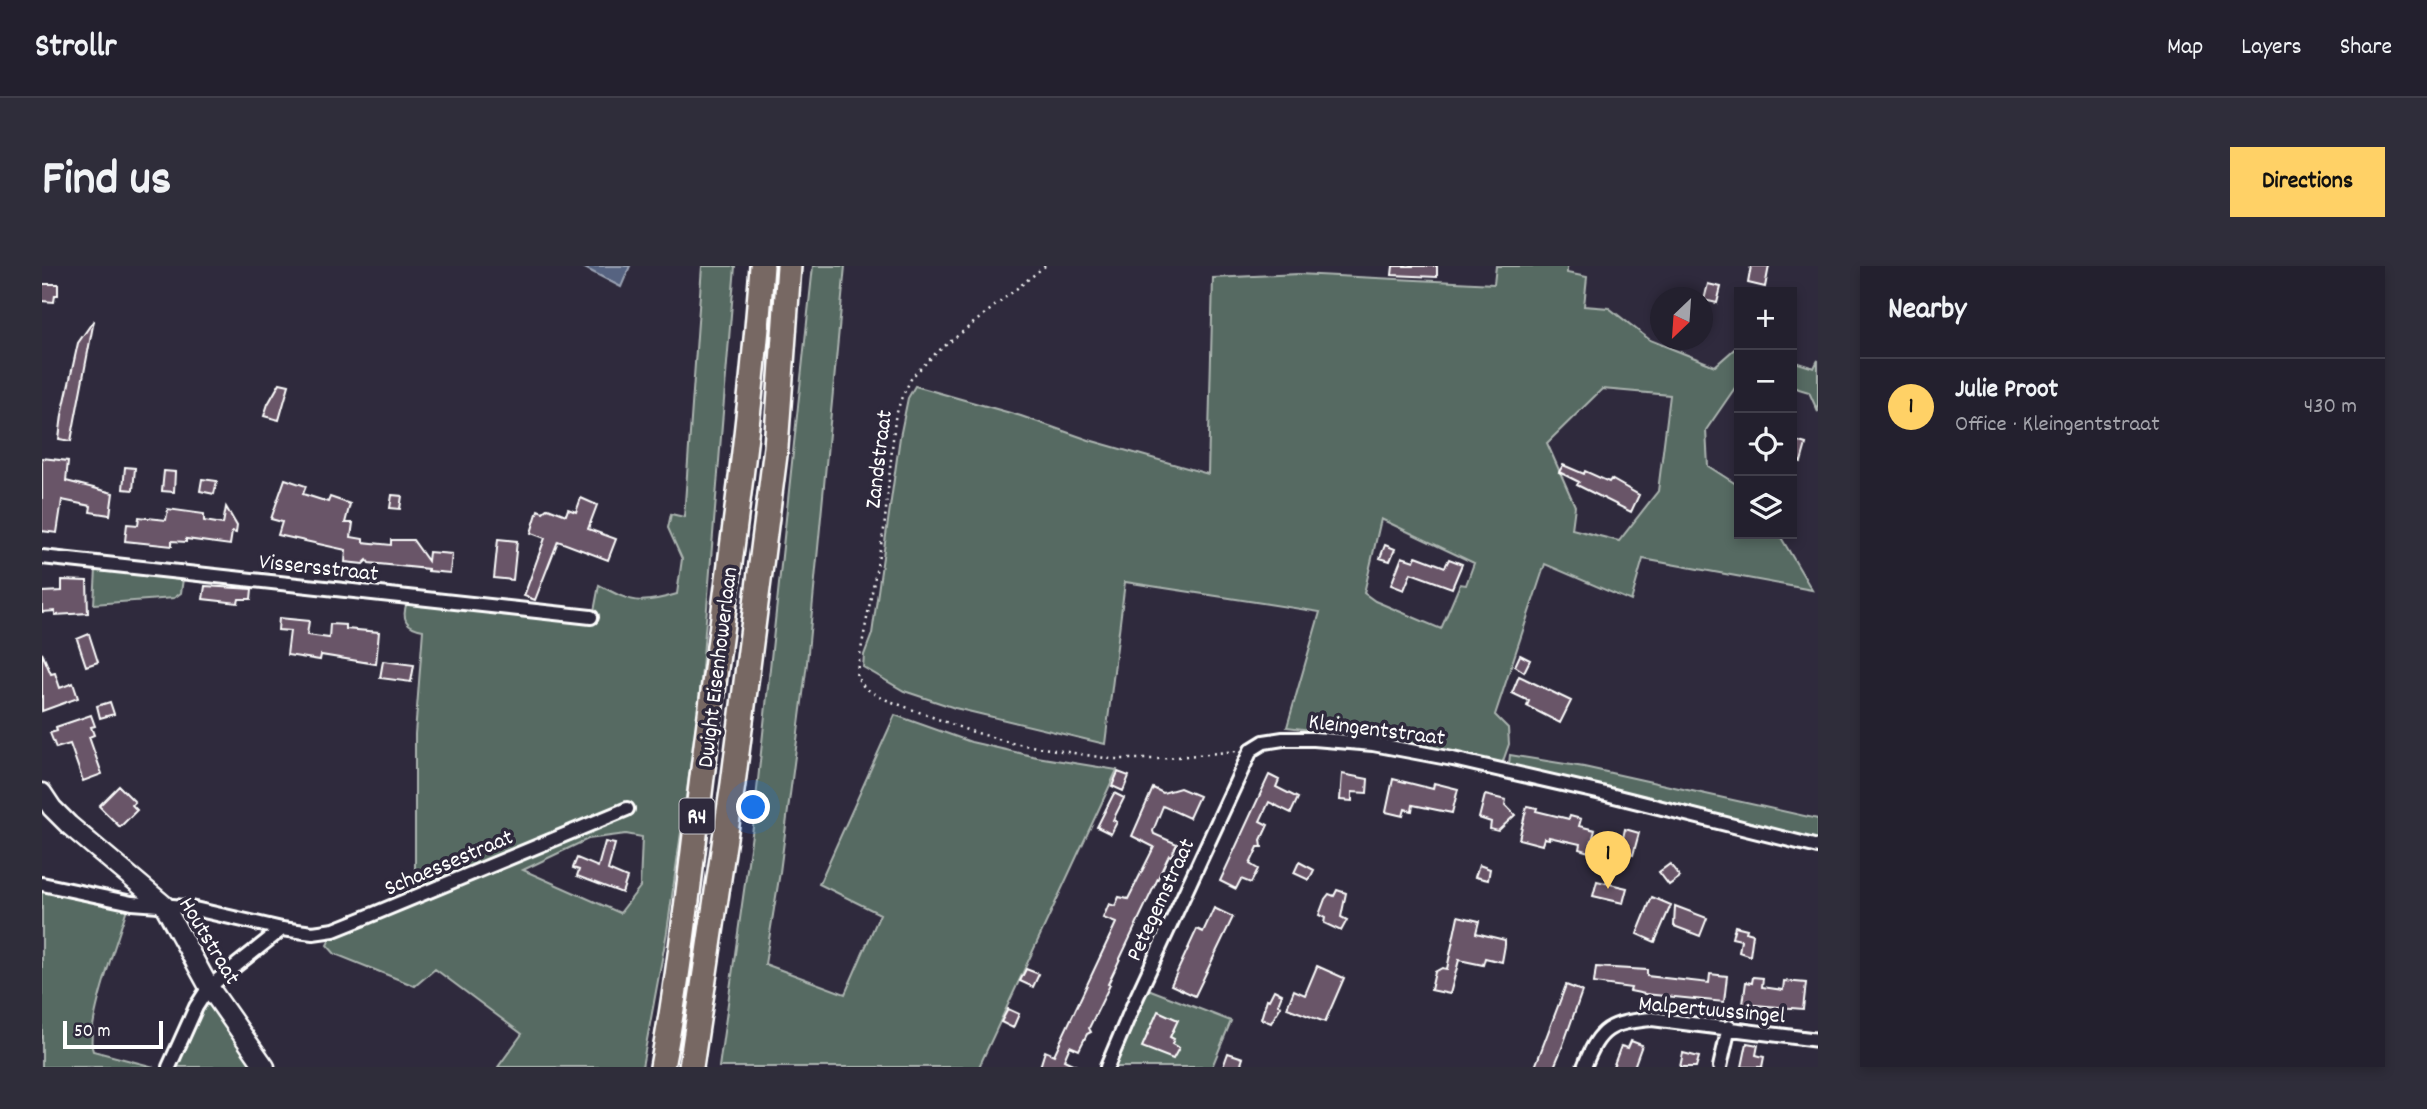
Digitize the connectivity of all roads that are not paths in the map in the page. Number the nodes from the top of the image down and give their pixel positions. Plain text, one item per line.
1 (762, 266) edge
2 (789, 266) edge
3 (42, 557) edge
4 (591, 617) dead end
5 (1251, 750) joint
6 (42, 793) edge
7 (628, 809) dead end
8 (1818, 848) edge
9 (42, 884) edge
10 (164, 905) junction
11 (282, 929) junction
12 (209, 987) junction
13 (1729, 1027) junction
14 (1818, 1040) edge
15 (169, 1067) edge
16 (265, 1067) edge
17 (662, 1067) edge
18 (691, 1067) edge
19 (1107, 1067) edge
20 (1584, 1067) edge
21 (1720, 1067) edge

1 - 17 highway, Dwight Eisenhowerlaan / R4
2 - 18 highway, Dwight Eisenhowerlaan / R4
3 - 4 street, Vissersstraat
5 - 8 street, Kleingentstraat
5 - 19 street, Petegemstraat
6 - 10 street, Houtstraat
7 - 11 street, Schaessestraat
9 - 10 street, Schaessestraat
10 - 11 street, Schaessestraat
10 - 12 street, Houtstraat
11 - 12 street
12 - 15 street
12 - 16 street, Houtstraat
13 - 14 street, Malpertuussingel
13 - 20 street, Malpertuussingel
13 - 21 street

